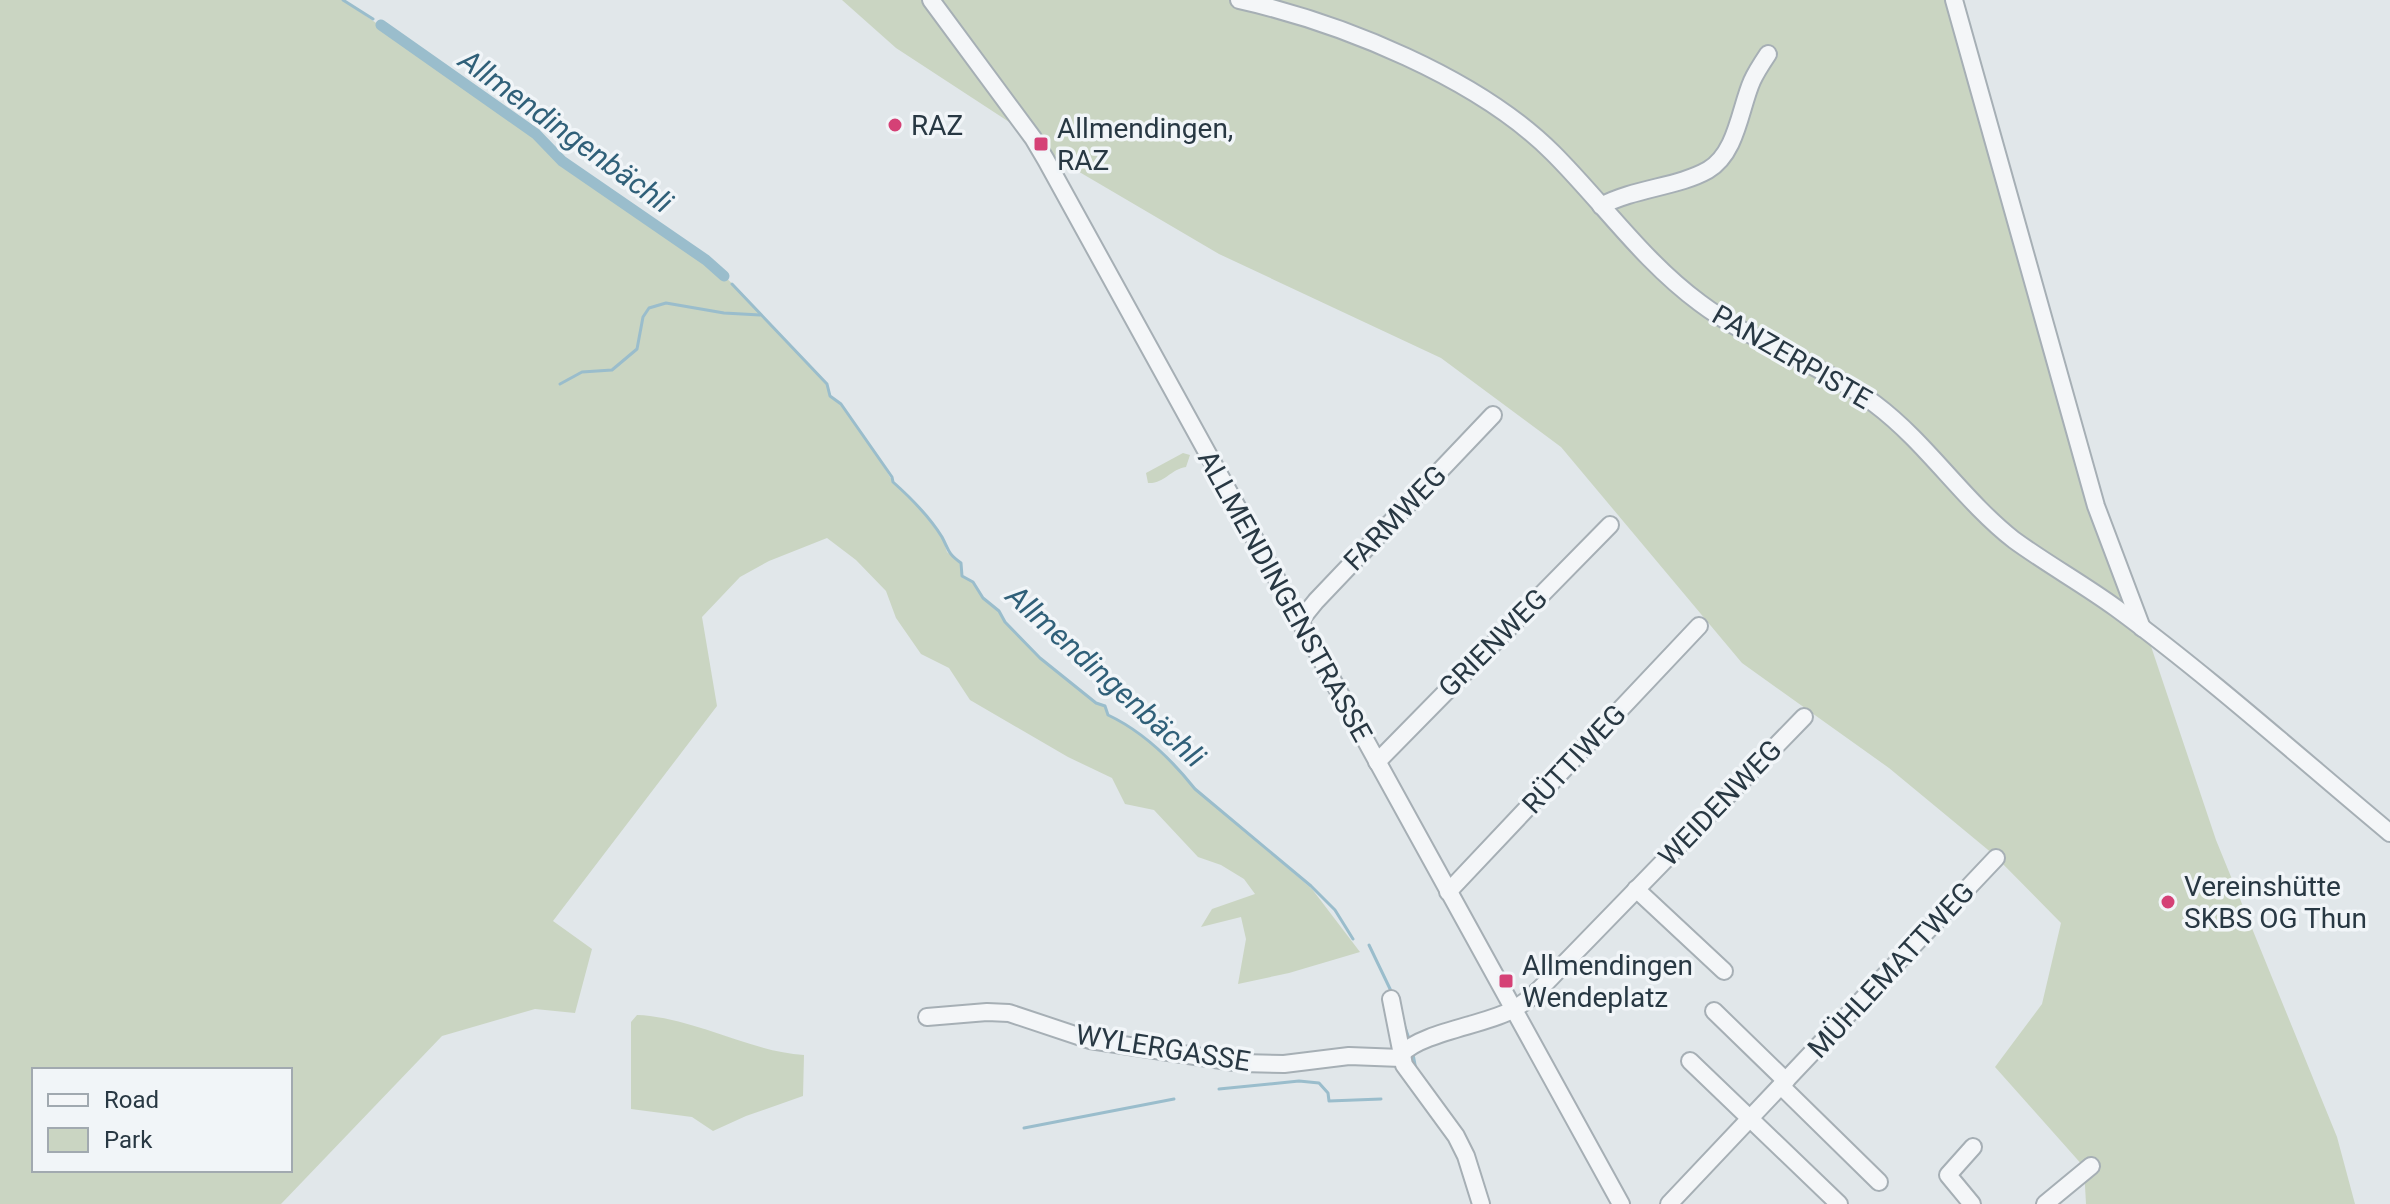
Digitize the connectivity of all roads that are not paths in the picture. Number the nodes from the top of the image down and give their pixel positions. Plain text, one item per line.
1 (931, 0) edge
2 (1239, 0) edge
3 (1954, 0) edge
4 (1768, 54) dead end
5 (1601, 206) junction
6 (1493, 415) dead end
7 (1610, 525) dead end
8 (1299, 622) junction
9 (1699, 626) dead end
10 (2142, 628) junction
11 (1804, 717) dead end
12 (1377, 762) junction
13 (2390, 833) edge
14 (1996, 858) dead end
15 (1636, 889) junction
16 (1448, 892) junction
17 (1724, 971) dead end
18 (1391, 999) dead end
19 (1514, 1008) junction
20 (1714, 1011) dead end
21 (927, 1017) dead end
22 (1402, 1056) junction
23 (1690, 1061) dead end
24 (1784, 1084) junction
25 (1751, 1117) junction
26 (1973, 1147) dead end
27 (2091, 1166) dead end
28 (1879, 1182) dead end
29 (1481, 1204) edge
30 (1621, 1204) edge
31 (1669, 1204) edge
32 (1839, 1204) edge
33 (1972, 1204) edge
34 (2045, 1204) edge

1 - 8 street, ALLMENDINGENSTRASSE
2 - 5 street, PANZERPISTE
3 - 10 street
4 - 5 street
5 - 10 street, PANZERPISTE
6 - 8 street, FARMWEG
7 - 12 street, GRIENWEG
8 - 12 street, ALLMENDINGENSTRASSE
9 - 16 street, RÜTTIWEG
10 - 13 street, PANZERPISTE
11 - 15 street, WEIDENWEG
12 - 16 street, ALLMENDINGENSTRASSE
14 - 24 street, MÜHLEMATTWEG
15 - 17 street, WEIDENWEG
15 - 19 street, WEIDENWEG
16 - 19 street, ALLMENDINGENSTRASSE
18 - 22 street
19 - 22 street, WYLERGASSE
19 - 30 street, ALLMENDINGENSTRASSE
20 - 24 street, MÜHLEMATTWEG
21 - 22 street, WYLERGASSE
22 - 29 street
23 - 25 street
24 - 25 street, MÜHLEMATTWEG
24 - 28 street, MÜHLEMATTWEG
25 - 31 street, MÜHLEMATTWEG
25 - 32 street
26 - 33 street
27 - 34 street

